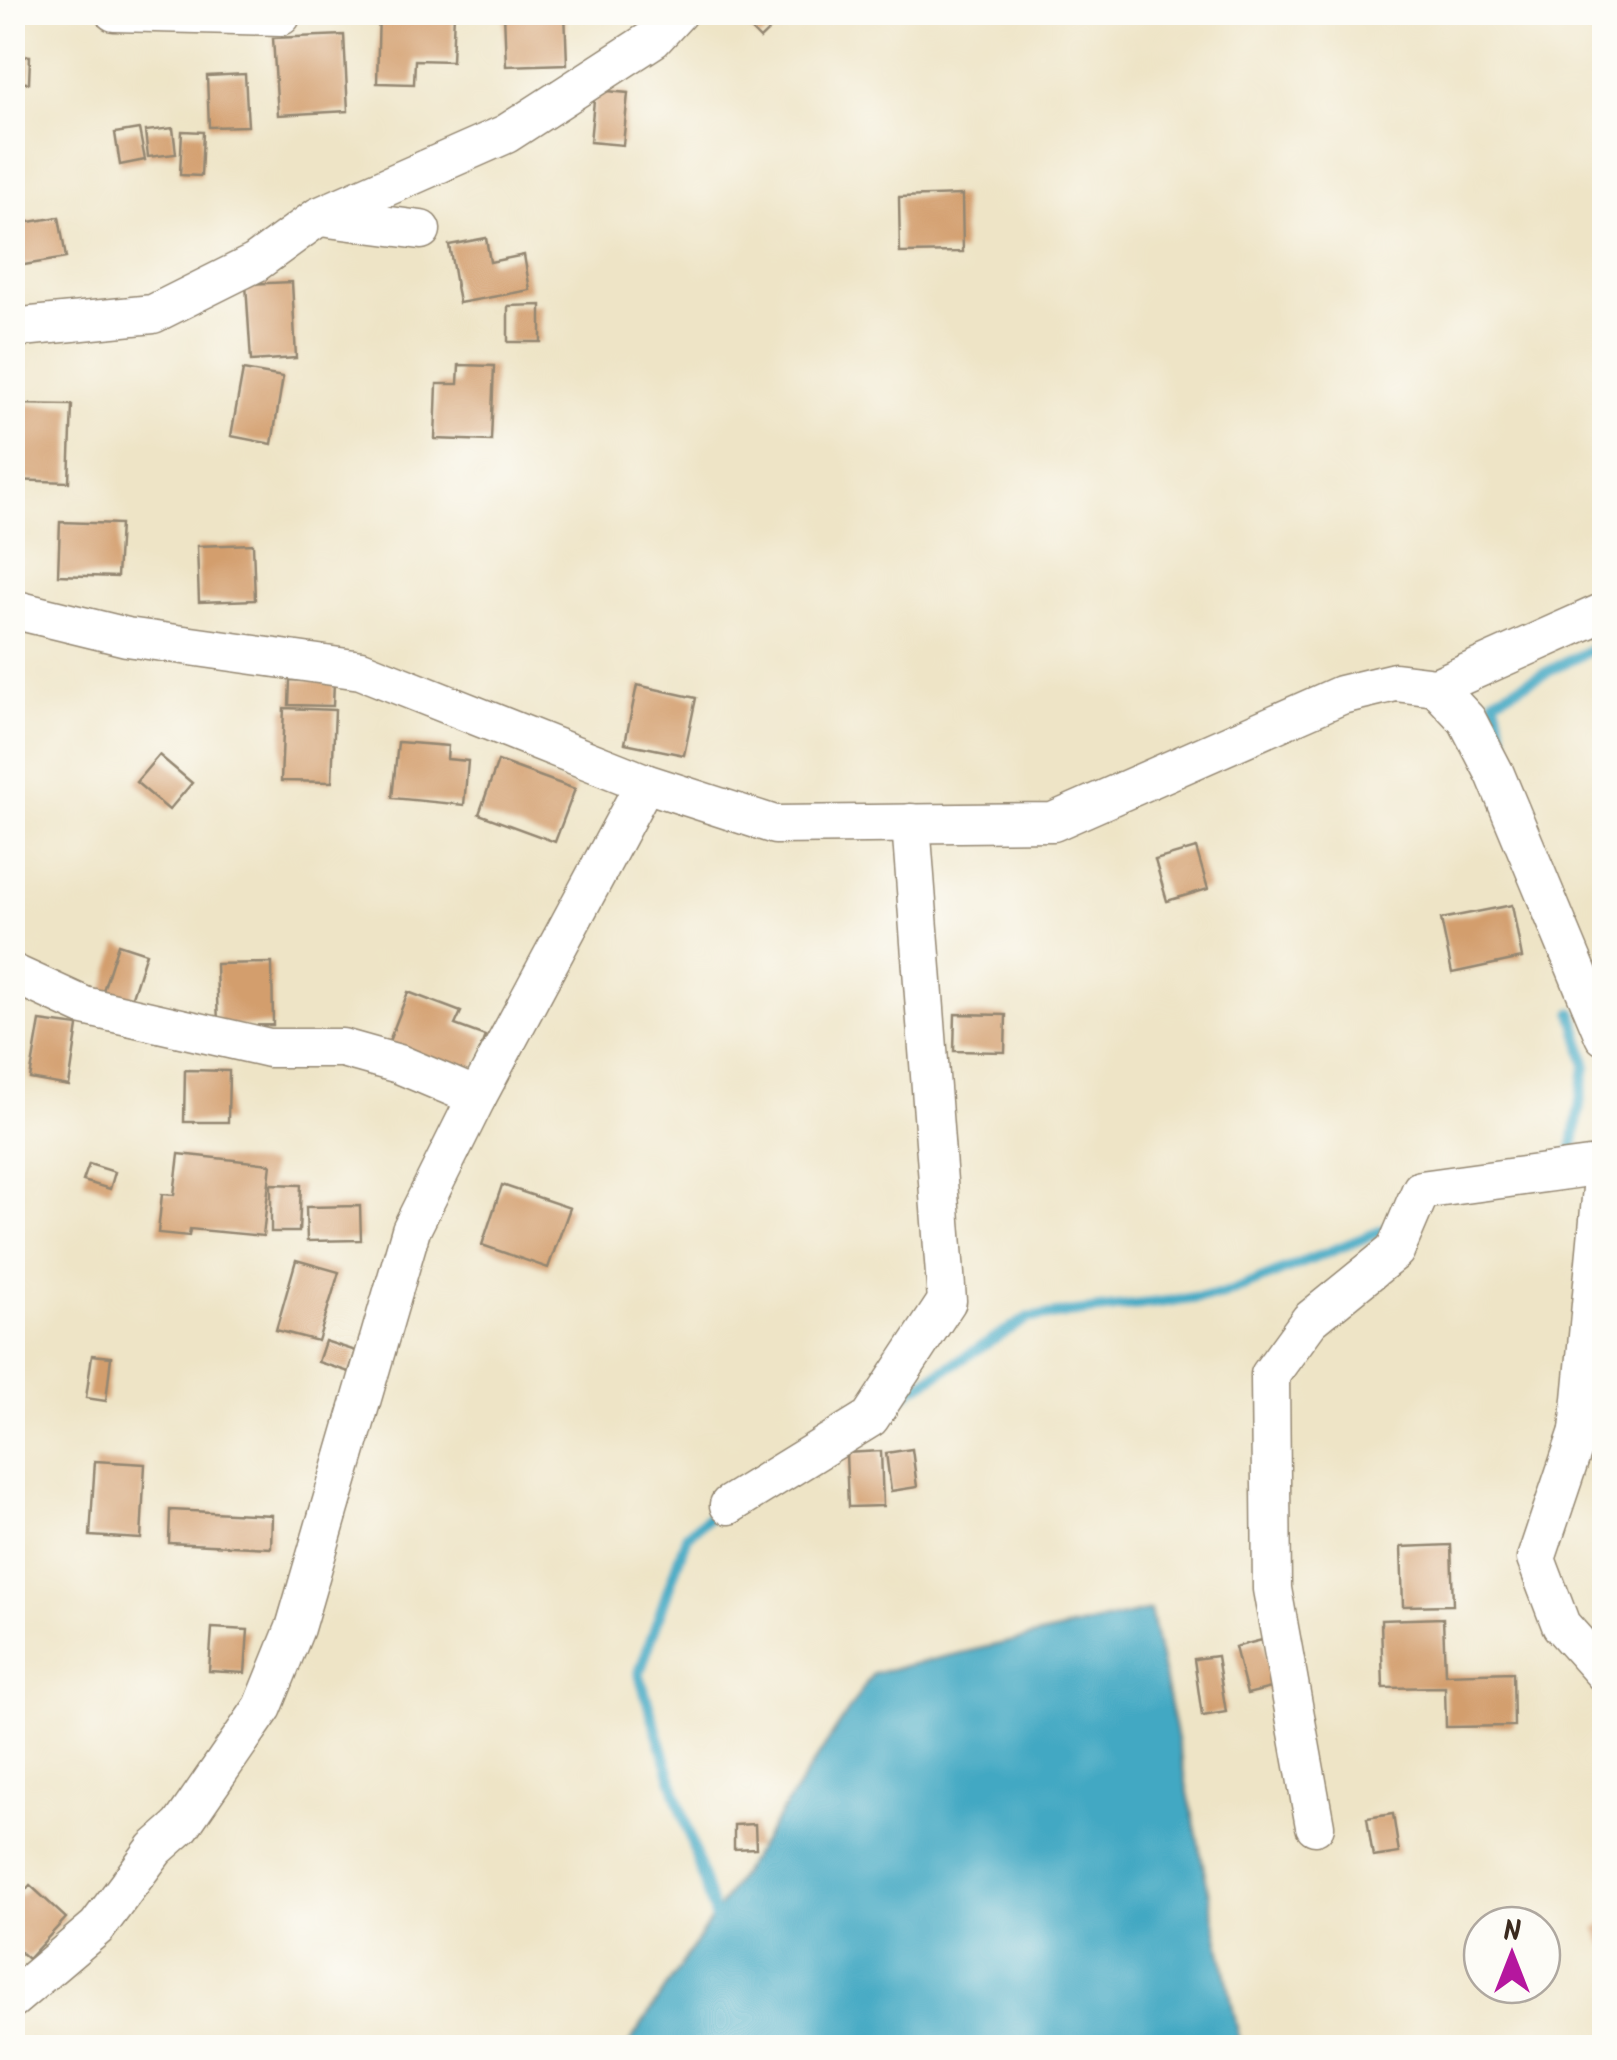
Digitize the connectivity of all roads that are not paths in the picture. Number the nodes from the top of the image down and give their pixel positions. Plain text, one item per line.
1 (114, 12) edge
2 (678, 12) edge
3 (280, 16) dead end
4 (318, 216) junction
5 (421, 230) dead end
6 (12, 328) edge
7 (12, 609) edge
8 (1604, 612) edge
9 (1436, 686) junction
10 (646, 784) junction
11 (911, 823) junction
12 (12, 974) edge
13 (1604, 1036) edge
14 (477, 1097) junction
15 (1604, 1166) edge
16 (1592, 1436) edge
17 (729, 1505) dead end
18 (1604, 1673) edge
19 (1315, 1826) dead end
20 (12, 1999) edge

1 - 3 street
2 - 4 street
4 - 5 street
4 - 6 street
7 - 10 street
8 - 9 street
9 - 11 street
9 - 13 street
10 - 11 street
10 - 14 street
11 - 17 street
12 - 14 street
14 - 20 street
15 - 16 street
15 - 19 street
16 - 18 street

